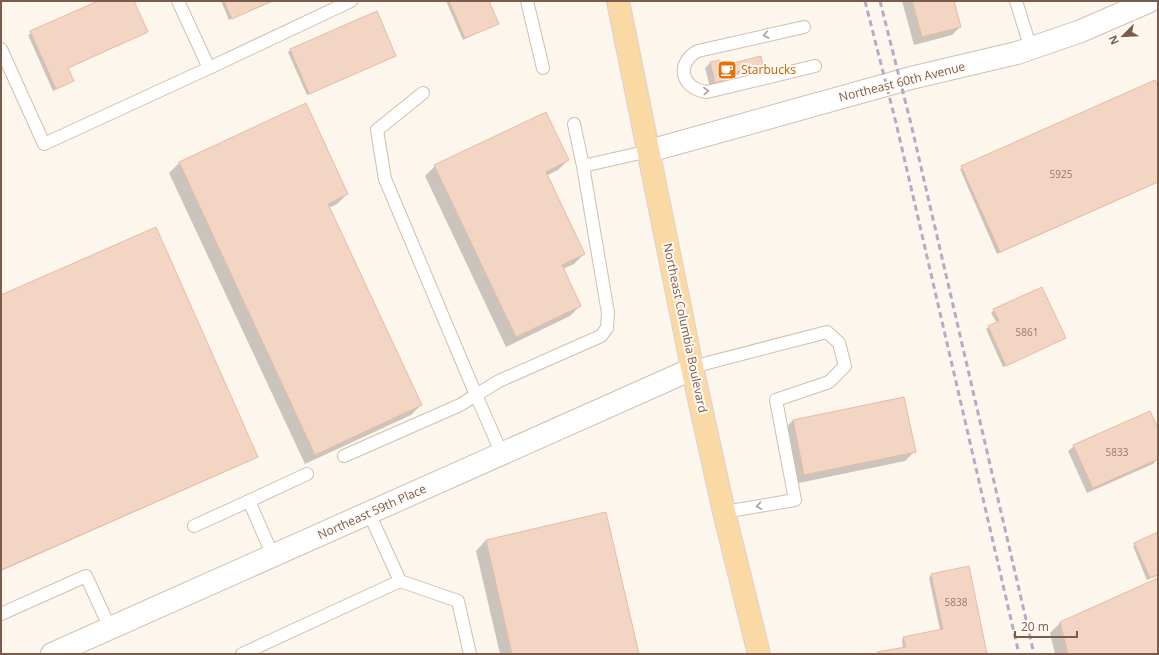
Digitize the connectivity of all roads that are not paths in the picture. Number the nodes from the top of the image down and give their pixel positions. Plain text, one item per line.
1 (178, 1) edge
2 (351, 1) edge
3 (527, 1) edge
4 (618, 1) edge
5 (1016, 1) edge
6 (1150, 1) edge
7 (1124, 6) edge
8 (804, 27) dead end
9 (1, 49) edge
10 (1030, 49) junction
11 (815, 66) dead end
12 (209, 68) junction
13 (543, 68) dead end
14 (422, 93) dead end
15 (574, 124) dead end
16 (649, 151) junction
17 (583, 166) junction
18 (692, 368) junction
19 (476, 396) junction
20 (502, 454) junction
21 (344, 456) dead end
22 (307, 474) dead end
23 (249, 501) junction
24 (724, 512) junction
25 (369, 513) junction
26 (194, 526) dead end
27 (273, 556) junction
28 (400, 581) junction
29 (1, 614) edge
30 (110, 628) junction
31 (52, 654) edge
32 (242, 654) edge
33 (470, 654) edge
34 (759, 654) edge

1 - 12 lane
2 - 12 lane
3 - 13 lane
4 - 16 main road, Northeast Columbia Boulevard
5 - 10 lane
6 - 7 street, Northeast 60th Avenue
7 - 10 street, Northeast 60th Avenue
8 -> 11 lane
9 - 12 lane
10 - 16 street, Northeast 60th Avenue
14 - 19 lane
15 - 17 lane
16 - 17 lane
16 - 18 main road, Northeast Columbia Boulevard
17 - 19 lane
18 - 20 street, Northeast 59th Place
18 - 24 main road, Northeast Columbia Boulevard
18 -> 24 lane
19 - 20 lane
19 - 21 lane
20 - 25 street, Northeast 59th Place
22 - 23 lane
23 - 26 lane
23 - 27 lane
24 - 34 main road, Northeast Columbia Boulevard
25 - 27 street, Northeast 59th Place
25 - 28 lane
27 - 30 street, Northeast 59th Place
28 - 32 lane
28 - 33 lane
29 - 30 lane
30 - 31 street, Northeast 59th Place

